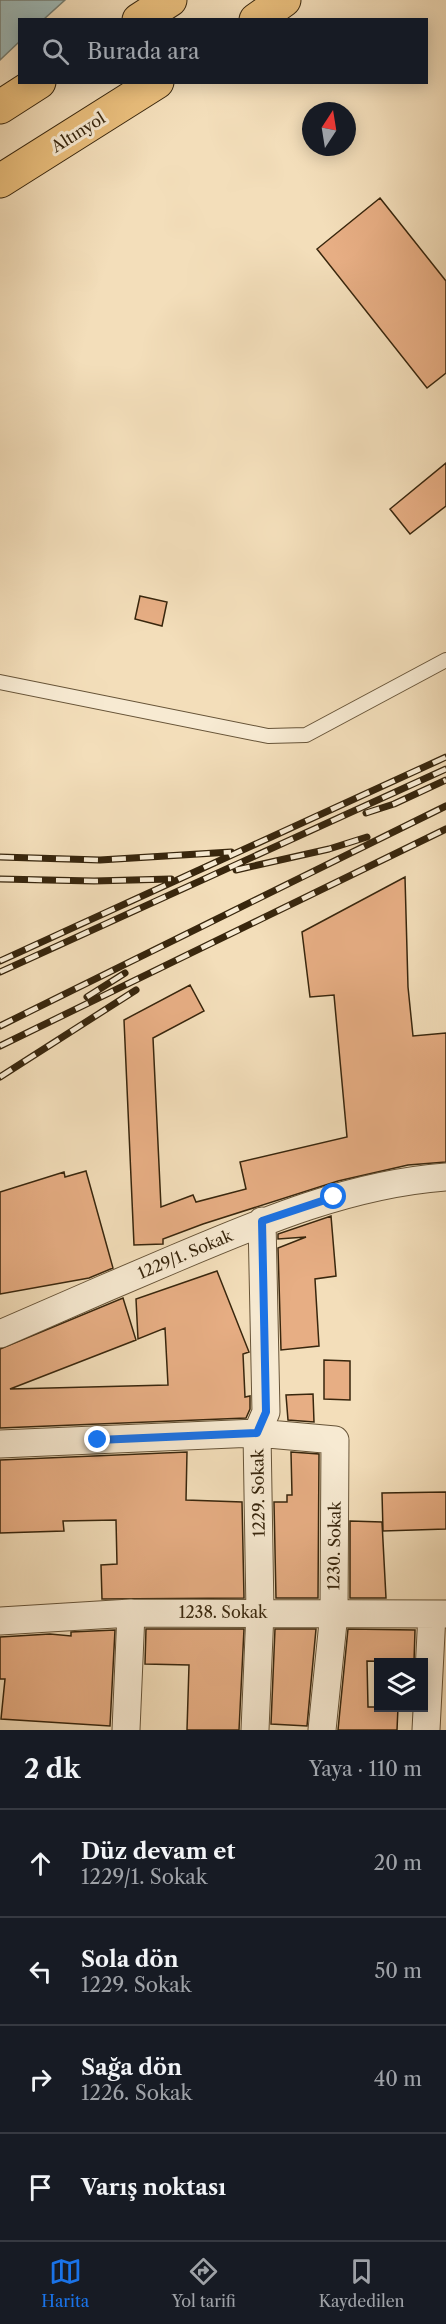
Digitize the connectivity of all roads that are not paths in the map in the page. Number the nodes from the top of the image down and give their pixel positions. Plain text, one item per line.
1 (170, 0) edge
2 (284, 0) edge
3 (142, 18) edge
4 (259, 18) edge
5 (36, 84) edge
6 (154, 84) edge
7 (0, 107) edge
8 (0, 181) edge
9 (446, 660) edge
10 (0, 682) edge
11 (446, 1177) edge
12 (262, 1221) junction
13 (0, 1334) edge
14 (257, 1433) junction
15 (0, 1444) edge
16 (260, 1612) junction
17 (131, 1613) junction
18 (334, 1613) junction
19 (439, 1614) edge
20 (0, 1621) edge
21 (126, 1730) edge
22 (255, 1730) edge
23 (322, 1730) edge
24 (426, 1730) edge

1 - 3 highway
2 - 4 highway
5 - 7 highway
6 - 8 highway, Altınyol
9 - 10 lane
11 - 12 street, 1229/1. Sokak
12 - 13 street, 1229/1. Sokak
12 - 14 street, 1229. Sokak
14 - 15 street
14 - 16 street, 1229. Sokak
14 - 18 street, 1230. Sokak
16 - 17 street, 1238. Sokak
16 - 18 street, 1238. Sokak
16 - 22 street, 1229. Sokak
17 - 20 street, 1238. Sokak
17 - 21 street
18 - 19 street, 1238. Sokak
18 - 23 street, 1230. Sokak
19 - 24 street

